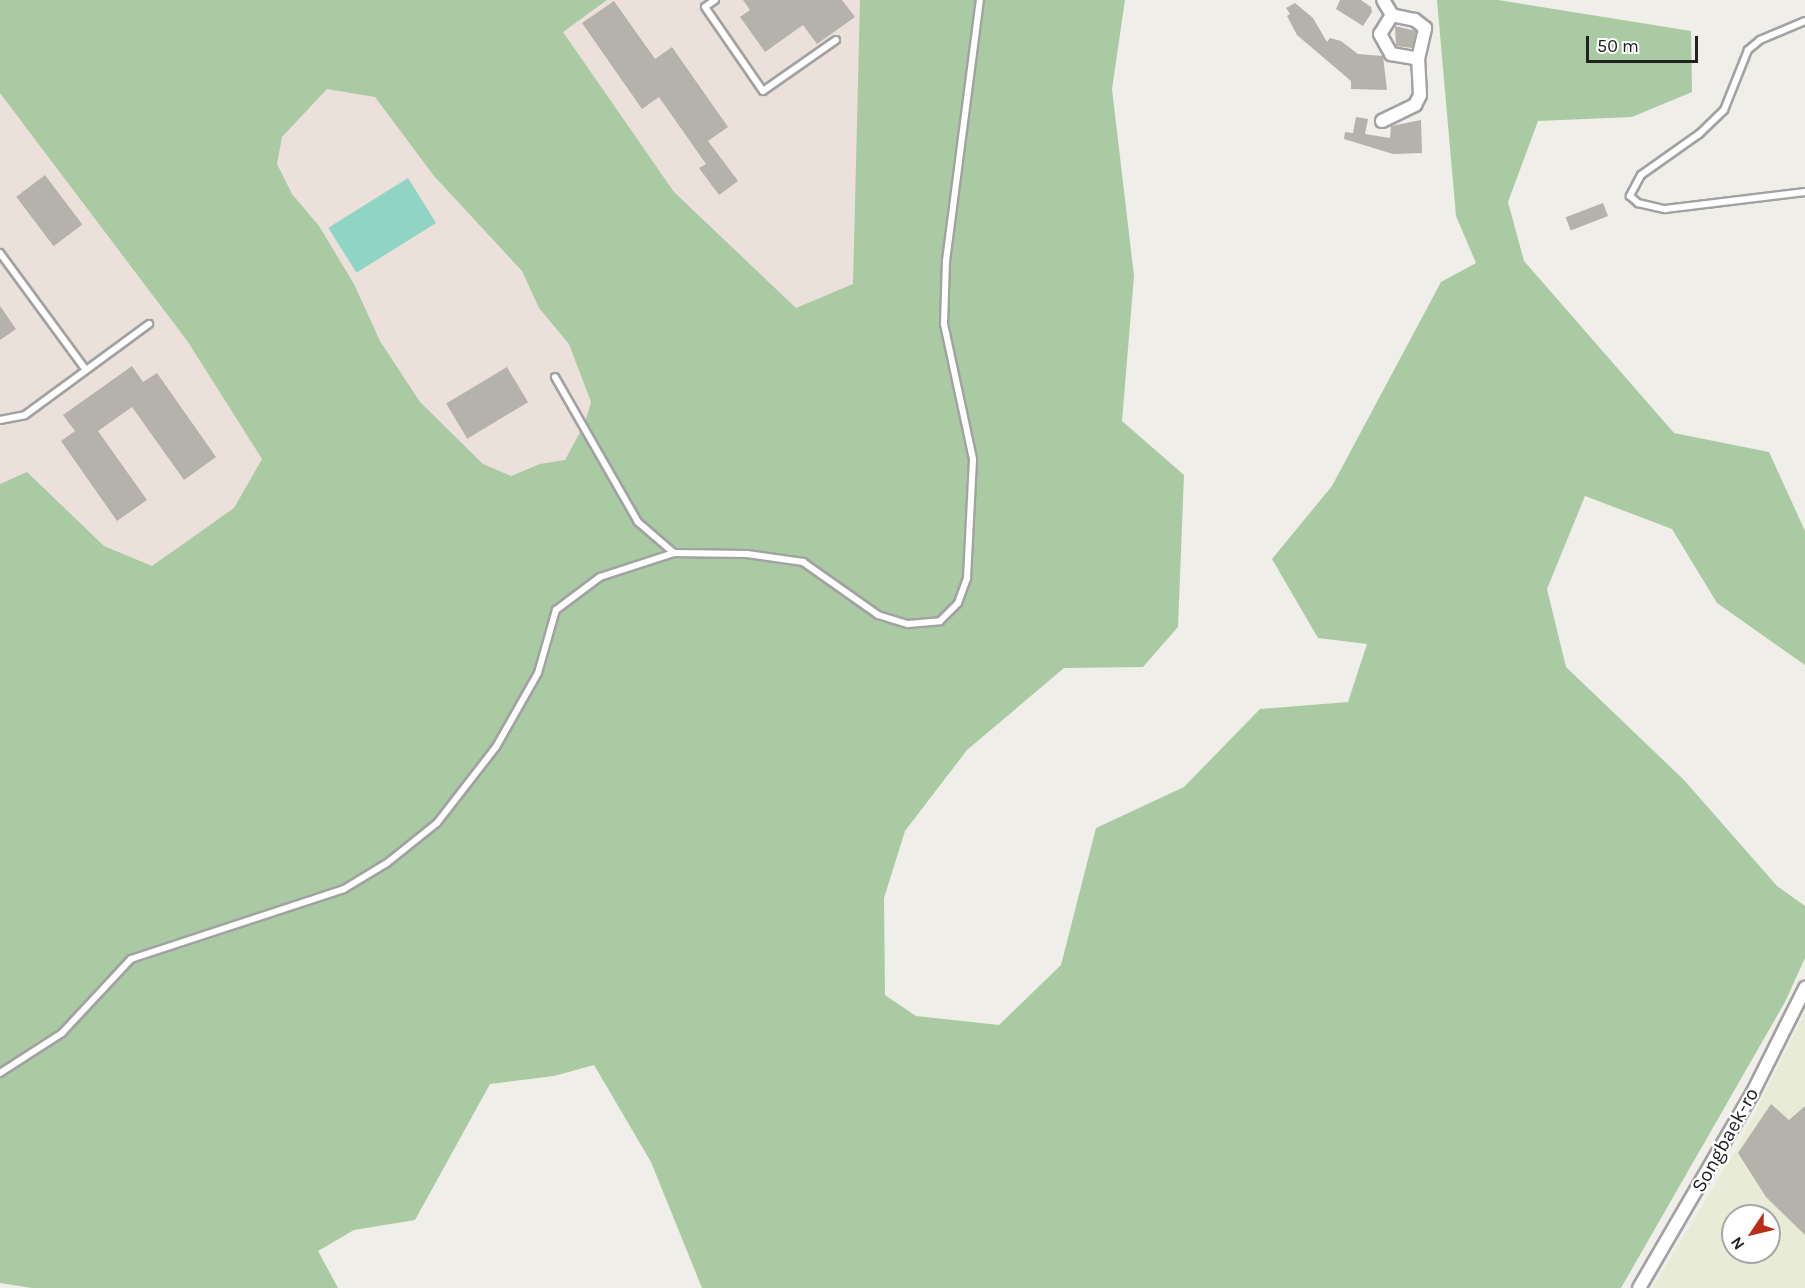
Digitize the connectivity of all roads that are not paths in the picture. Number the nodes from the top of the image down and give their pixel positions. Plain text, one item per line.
1 (716, 0) edge
2 (980, 0) edge
3 (1383, 0) edge
4 (1392, 15) junction
5 (1805, 21) edge
6 (836, 40) dead end
7 (1418, 59) junction
8 (1382, 121) dead end
9 (1805, 192) edge
10 (0, 253) edge
11 (148, 324) dead end
12 (86, 370) junction
13 (555, 377) dead end
14 (0, 420) edge
15 (674, 553) junction
16 (1805, 988) edge
17 (0, 1073) edge
18 (1639, 1288) edge

1 - 6 lane
2 - 15 lane
3 - 4 street
4 - 7 street
4 - 7 street
5 - 9 lane
7 - 8 street
10 - 12 lane
11 - 12 lane
12 - 14 lane
13 - 15 lane
15 - 17 lane
16 - 18 street, Songbaek-ro

